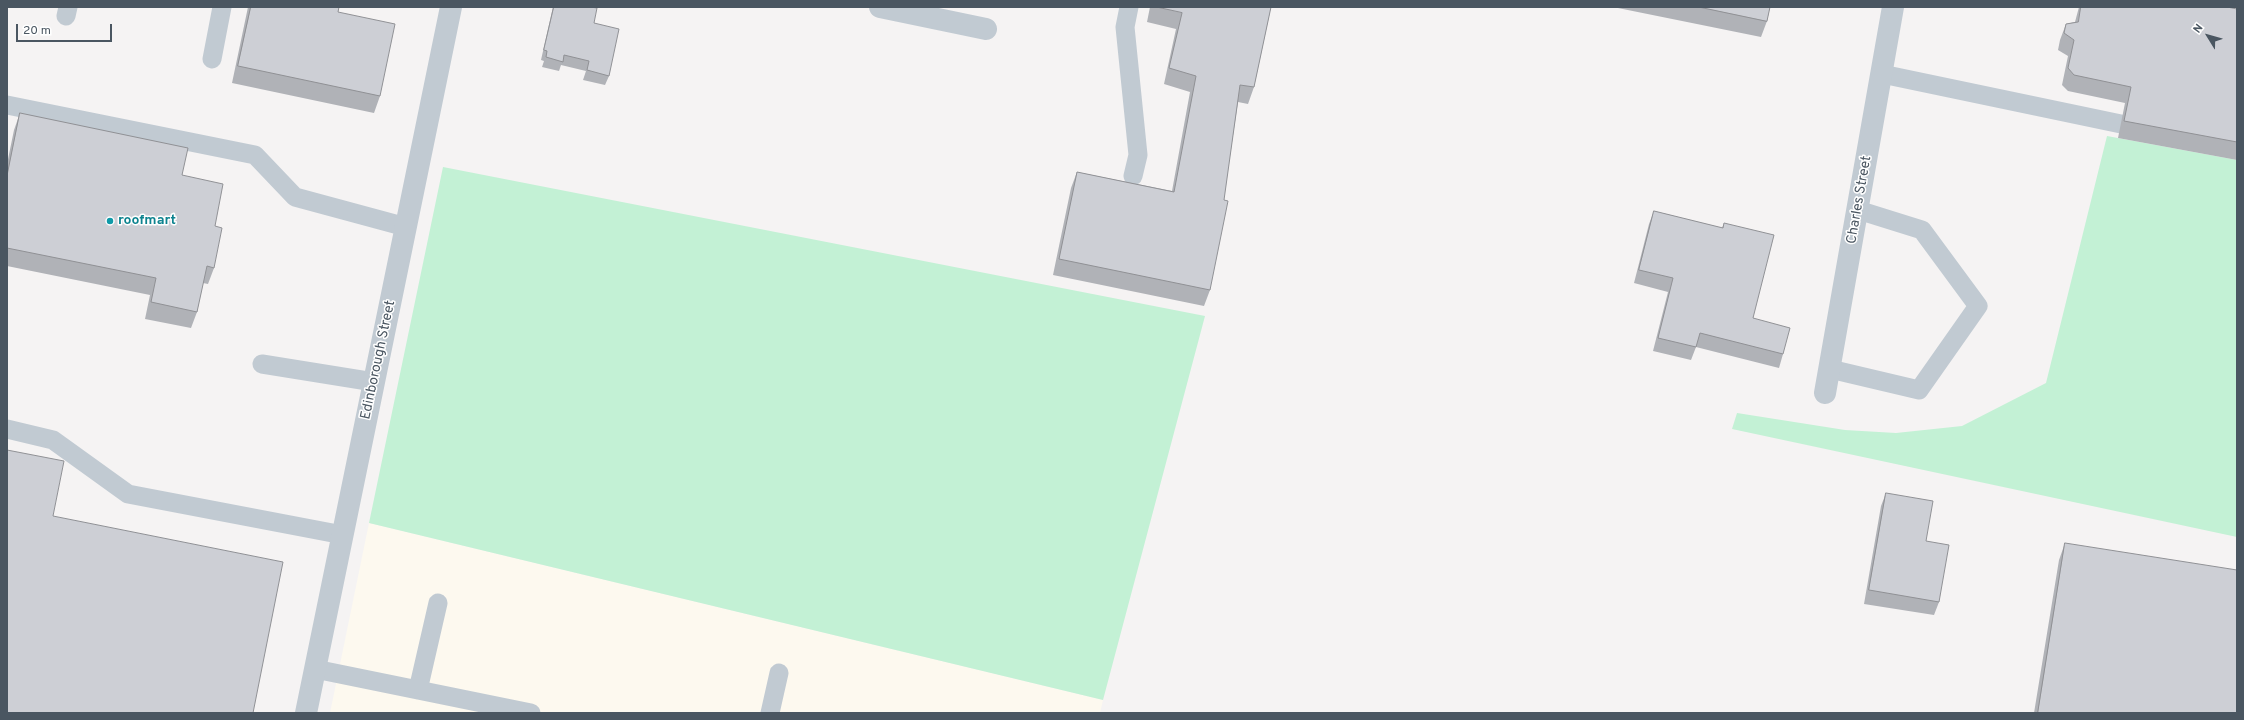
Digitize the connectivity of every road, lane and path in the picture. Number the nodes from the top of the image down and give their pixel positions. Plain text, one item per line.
1 (222, 7) edge
2 (451, 7) edge
3 (1129, 7) edge
4 (1893, 7) edge
5 (891, 8) edge
6 (986, 29) dead end
7 (212, 59) dead end
8 (1882, 74) junction
9 (7, 105) edge
10 (2121, 124) dead end
11 (1133, 176) dead end
12 (1858, 210) junction
13 (406, 228) junction
14 (262, 364) dead end
15 (1830, 369) junction
16 (374, 382) junction
17 (1825, 393) dead end
18 (7, 429) edge
19 (343, 535) junction
20 (438, 603) dead end
21 (315, 669) junction
22 (779, 673) dead end
23 (418, 690) junction
24 (306, 713) edge
25 (531, 713) edge
26 (770, 713) edge

1 - 7 lane
2 - 13 street, Edinborough Street
3 - 11 lane
4 - 8 street, Charles Street
5 - 6 street
8 - 10 lane
8 - 12 street, Charles Street
9 - 13 lane
12 - 15 street, Charles Street
12 - 15 lane
13 - 16 street, Edinborough Street
14 - 16 lane
15 - 17 street, Charles Street
16 - 19 street, Edinborough Street
18 - 19 lane
19 - 21 street, Edinborough Street
20 - 23 lane
21 - 23 lane
21 - 24 street, Edinborough Street
22 - 26 lane
23 - 25 lane

